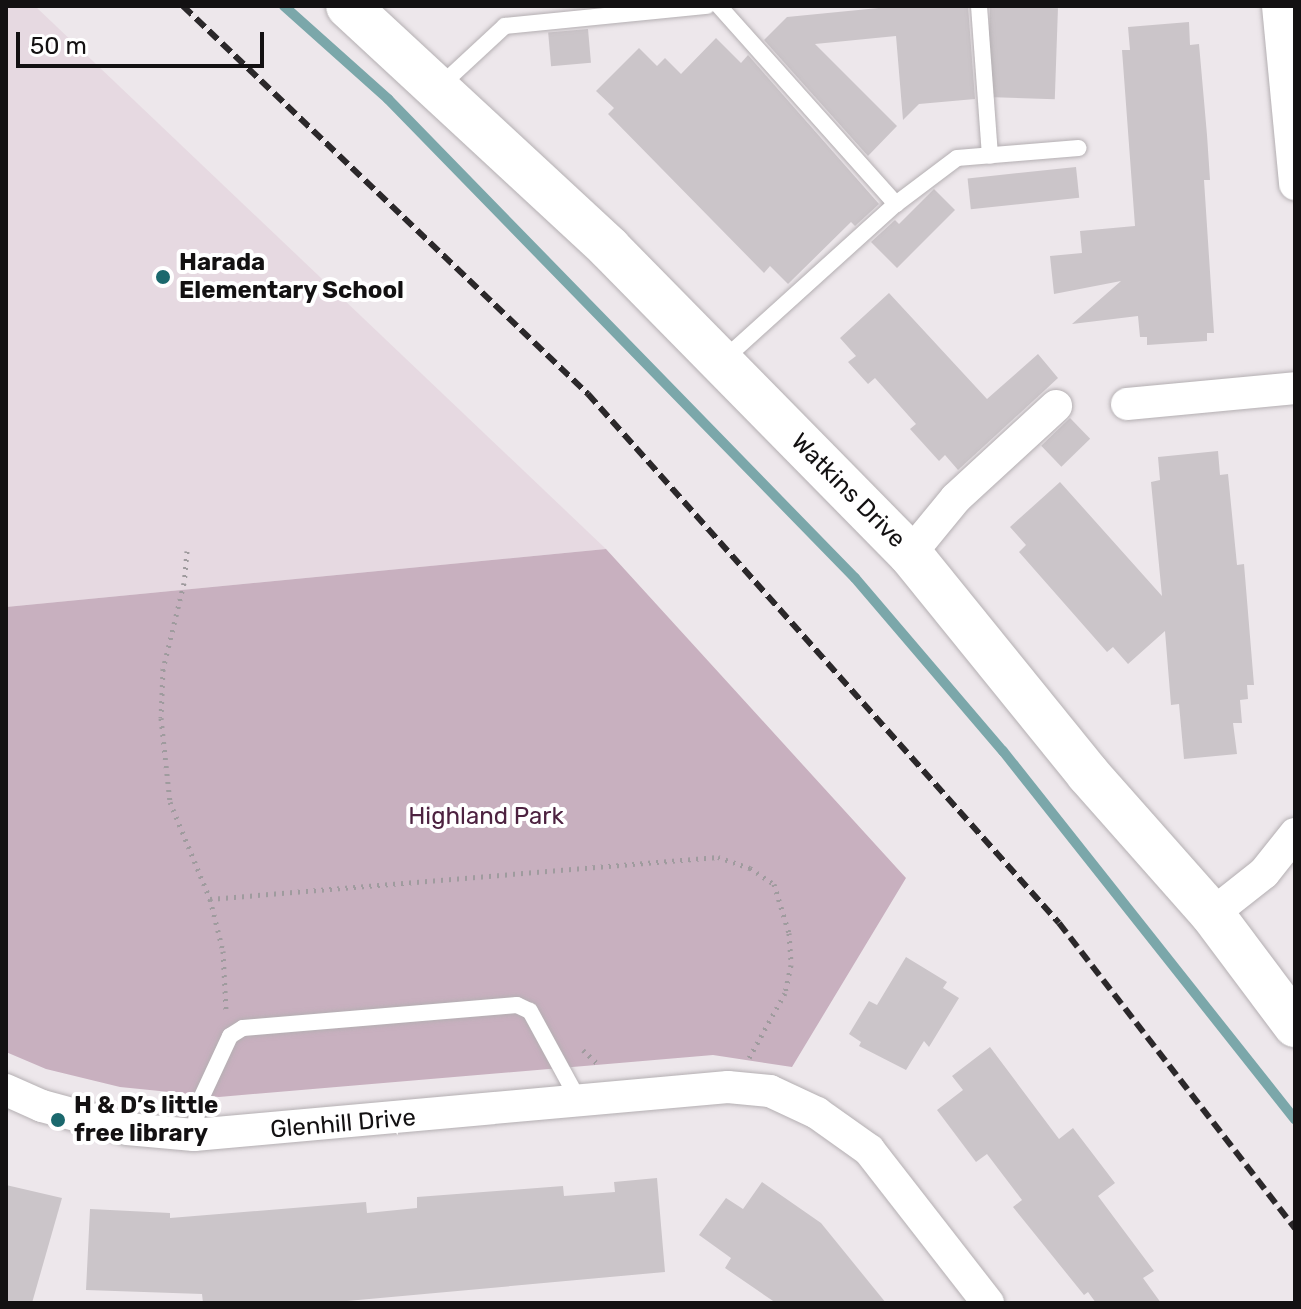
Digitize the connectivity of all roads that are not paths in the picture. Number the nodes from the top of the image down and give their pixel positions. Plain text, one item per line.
1 (348, 6) edge
2 (707, 6) edge
3 (719, 6) edge
4 (979, 6) edge
5 (1278, 6) edge
6 (1290, 84) edge
7 (437, 89) junction
8 (1079, 148) dead end
9 (990, 156) junction
10 (1295, 184) edge
11 (896, 204) junction
12 (721, 362) junction
13 (1295, 388) edge
14 (1127, 404) dead end
15 (1056, 406) dead end
16 (910, 554) junction
17 (1295, 834) edge
18 (1212, 914) junction
19 (1295, 1025) edge
20 (6, 1090) edge
21 (579, 1101) junction
22 (194, 1135) junction
23 (988, 1303) edge

1 - 7 street, Watkins Drive
2 - 7 lane
3 - 11 lane
4 - 9 lane
5 - 6 street
6 - 10 street
7 - 12 street, Watkins Drive
8 - 9 lane
9 - 11 lane
11 - 12 lane
12 - 16 street, Watkins Drive
13 - 14 street
15 - 16 street
16 - 18 street, Watkins Drive
17 - 18 street
18 - 19 street, Watkins Drive
20 - 22 street, Glenhill Drive
21 - 22 street, Glenhill Drive
21 - 22 lane
21 - 23 street, Glenhill Drive

